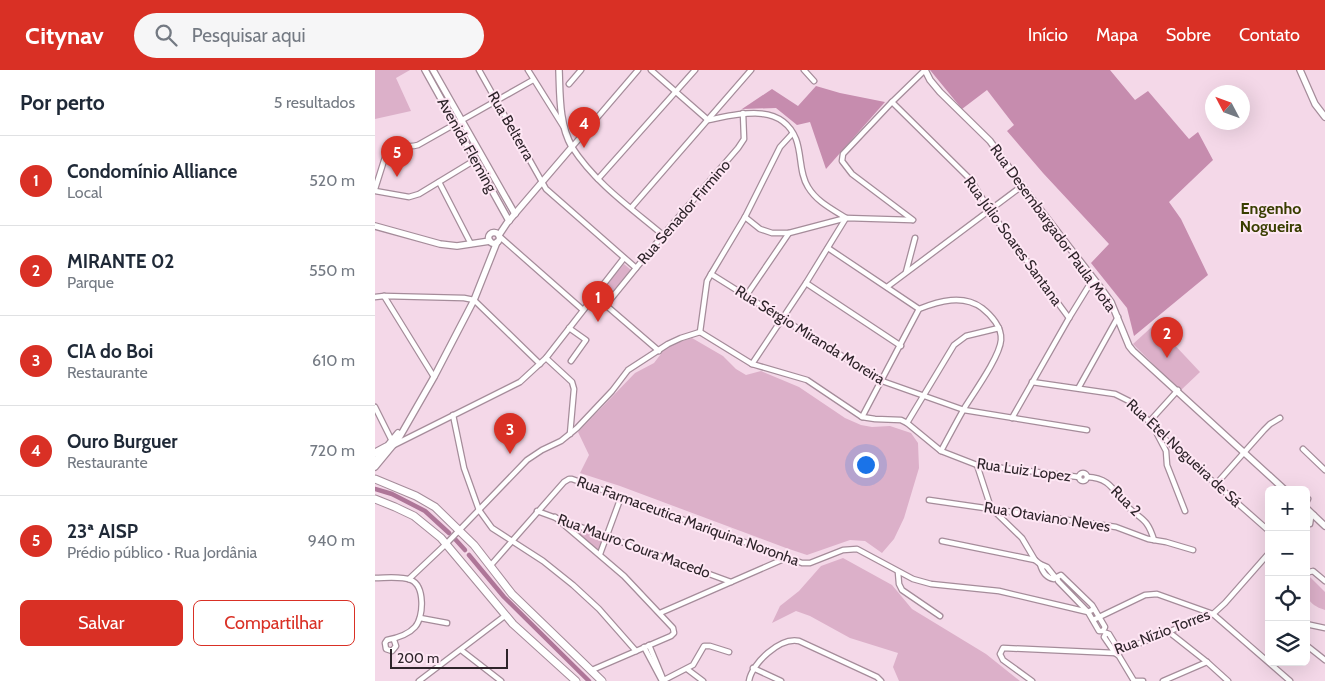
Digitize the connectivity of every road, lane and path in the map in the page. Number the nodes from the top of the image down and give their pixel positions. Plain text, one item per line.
1 (425, 70) edge
2 (433, 70) edge
3 (479, 70) edge
4 (528, 70) edge
5 (559, 70) edge
6 (581, 70) edge
7 (639, 70) edge
8 (651, 70) edge
9 (695, 70) edge
10 (751, 70) edge
11 (804, 70) edge
12 (925, 70) edge
13 (1300, 70) edge
14 (533, 80) junction
15 (814, 81) dead end
16 (569, 84) dead end
17 (676, 92) junction
18 (496, 100) junction
19 (892, 102) junction
20 (743, 113) junction
21 (1325, 117) edge
22 (462, 120) junction
23 (708, 120) junction
24 (455, 124) junction
25 (563, 126) junction
26 (792, 134) junction
27 (572, 147) junction
28 (475, 160) junction
29 (598, 180) junction
30 (439, 182) junction
31 (543, 182) junction
32 (1022, 186) junction
33 (375, 190) edge
34 (631, 208) junction
35 (990, 210) junction
36 (515, 214) junction
37 (745, 217) junction
38 (846, 218) junction
39 (508, 222) junction
40 (375, 226) edge
41 (789, 233) junction
42 (663, 235) junction
43 (495, 238) junction
44 (915, 238) dead end
45 (471, 244) junction
46 (828, 248) junction
47 (624, 258) junction
48 (636, 268) junction
49 (906, 272) junction
50 (711, 274) junction
51 (1093, 279) junction
52 (805, 284) junction
53 (887, 288) junction
54 (594, 295) junction
55 (385, 296) junction
56 (746, 296) junction
57 (375, 297) edge
58 (475, 300) junction
59 (606, 305) junction
60 (583, 310) junction
61 (919, 310) junction
62 (1118, 317) junction
63 (782, 318) junction
64 (1069, 318) junction
65 (569, 328) junction
66 (999, 328) junction
67 (700, 332) junction
68 (901, 346) junction
69 (659, 352) junction
70 (546, 358) junction
71 (571, 361) dead end
72 (540, 364) junction
73 (752, 364) junction
74 (434, 377) junction
75 (882, 381) junction
76 (1032, 382) junction
77 (1079, 387) junction
78 (1177, 390) junction
79 (922, 396) junction
80 (375, 408) edge
81 (964, 410) junction
82 (453, 415) junction
83 (862, 416) junction
84 (1012, 418) junction
85 (1280, 418) dead end
86 (1149, 422) junction
87 (907, 423) junction
88 (1155, 428) junction
89 (1087, 430) dead end
90 (570, 435) junction
91 (391, 444) junction
92 (1303, 449) dead end
93 (941, 451) junction
94 (375, 453) edge
95 (1244, 453) junction
96 (375, 461) edge
97 (977, 465) junction
98 (375, 467) edge
99 (1325, 470) edge
100 (1087, 478) junction
101 (375, 480) edge
102 (1217, 483) junction
103 (1087, 486) dead end
104 (1281, 486) edge
105 (621, 497) junction
106 (375, 499) edge
107 (929, 500) dead end
108 (991, 508) junction
109 (1310, 509) edge
110 (479, 510) junction
111 (537, 511) junction
112 (1185, 511) dead end
113 (1310, 516) edge
114 (555, 517) junction
115 (1311, 524) dead end
116 (1325, 526) edge
117 (1265, 527) edge
118 (458, 531) junction
119 (606, 536) junction
120 (1153, 540) junction
121 (512, 541) junction
122 (942, 541) dead end
123 (448, 542) junction
124 (1193, 550) dead end
125 (600, 554) junction
126 (786, 558) junction
127 (1265, 558) edge
128 (1035, 560) junction
129 (1040, 564) dead end
130 (491, 566) junction
131 (898, 572) junction
132 (1310, 572) edge
133 (375, 578) edge
134 (409, 579) junction
135 (1325, 581) edge
136 (731, 582) junction
137 (1094, 609) junction
138 (1088, 612) junction
139 (660, 613) junction
140 (1213, 614) junction
141 (506, 615) junction
142 (940, 616) dead end
143 (1099, 616) junction
144 (420, 618) junction
145 (1093, 620) junction
146 (447, 623) dead end
147 (1310, 625) edge
148 (1325, 628) edge
149 (1169, 632) junction
150 (393, 640) dead end
151 (647, 646) junction
152 (1310, 648) edge
153 (461, 650) junction
154 (636, 651) junction
155 (729, 652) dead end
156 (1118, 653) junction
157 (1325, 660) edge
158 (1207, 662) junction
159 (753, 668) junction
160 (687, 669) junction
161 (592, 670) junction
162 (419, 681) edge
163 (501, 681) edge
164 (576, 681) edge
165 (602, 681) edge
166 (663, 681) edge
167 (703, 681) edge
168 (749, 681) edge
169 (781, 681) edge
170 (881, 681) edge
171 (1032, 681) edge
172 (1134, 681) edge
173 (1143, 681) edge
174 (1163, 681) edge
175 (1228, 681) edge
176 (1289, 681) edge

1 - 24 main road, Avenida Fleming
2 - 22 main road, Avenida Fleming
3 - 18 street, Rua Belterra
4 - 14 street
5 - 25 main road
6 - 16 street
7 - 27 street
8 - 17 street
9 - 17 street
10 - 23 street
11 - 15 street
12 - 19 street
12 - 32 main road, Rua Desembargador Paula Mota
13 - 21 main road
14 - 18 street
14 - 25 street
17 - 23 street
17 - 29 street
18 - 22 street
18 - 31 street, Rua Belterra
19 - 35 street, Rua Júlio Soares Santana
19 - 38 street
20 - 23 street
20 - 26 street
20 - 42 street, Rua Senador Firmino
22 - 24 street
22 - 36 main road, Avenida Fleming
23 - 34 street
24 - 28 main road, Avenida Fleming
24 - 33 street
25 - 27 main road
26 - 37 street
26 - 38 street
27 - 29 street
27 - 31 main road
28 - 30 street
28 - 39 main road, Avenida Fleming
29 - 34 street
30 - 33 street
30 - 45 street
31 - 36 main road
31 - 47 street, Rua Belterra
32 - 35 street
32 - 51 main road, Rua Desembargador Paula Mota
34 - 42 street
35 - 49 street
35 - 64 street, Rua Júlio Soares Santana
36 - 39 main road
37 - 41 street
37 - 50 street
38 - 41 street
38 - 46 street
39 - 43 main road
40 - 45 main road
41 - 56 street
42 - 48 street, Rua Senador Firmino
43 - 45 main road
43 - 58 main road
43 - 60 street
44 - 49 street
46 - 52 street
46 - 53 street
47 - 48 street, Rua Belterra
47 - 54 street
48 - 59 street, Rua Senador Firmino
49 - 53 street
50 - 56 street, Rua Sérgio Miranda Moreira
50 - 67 street
51 - 62 main road, Rua Desembargador Paula Mota
51 - 64 street
52 - 63 street
52 - 68 street
53 - 61 street
54 - 59 street
54 - 60 street
55 - 57 street
55 - 58 street
55 - 74 street
56 - 63 street, Rua Sérgio Miranda Moreira
58 - 72 street
58 - 74 main road
59 - 69 street
60 - 65 street
61 - 66 street
61 - 68 street
62 - 77 street
62 - 78 main road, Rua Desembargador Paula Mota
63 - 73 street
63 - 75 street, Rua Sérgio Miranda Moreira
64 - 76 street
65 - 70 street
65 - 71 street
66 - 79 street
66 - 81 street
67 - 69 street
67 - 73 street
68 - 75 street
69 - 90 street
70 - 72 street
70 - 90 street
72 - 82 street
73 - 83 street
74 - 91 main road
75 - 79 street, Rua Sérgio Miranda Moreira
75 - 83 street
76 - 77 street, Rua Etel Nogueira de Sá
76 - 84 street
77 - 86 street, Rua Etel Nogueira de Sá
78 - 86 street
78 - 95 main road, Rua Desembargador Paula Mota
79 - 81 street, Rua Sérgio Miranda Moreira
79 - 87 street
80 - 91 street
81 - 84 street, Rua Sérgio Miranda Moreira
81 - 93 street
82 - 91 street
82 - 110 street
83 - 87 street
84 - 89 street, Rua Sérgio Miranda Moreira
85 - 95 street
86 - 88 street, Rua Etel Nogueira de Sá
87 - 93 street, Rua Luiz Lopez
88 - 102 street, Rua Etel Nogueira de Sá
88 - 112 street
90 - 110 street
91 - 94 main road
91 - 96 main road
91 - 98 main road
92 - 99 street
93 - 97 street, Rua Luiz Lopez
95 - 102 street
95 - 104 main road, Rua Desembargador Paula Mota
97 - 100 street, Rua Luiz Lopez
97 - 108 street
100 - 103 street
100 - 120 street, Rua 2
101 - 118 main road
102 - 117 street, Rua Etel Nogueira de Sá
105 - 111 street, Rua Farmaceutica Mariquina Noronha
105 - 119 street
105 - 126 street, Rua Farmaceutica Mariquina Noronha
106 - 123 main road
107 - 108 street, Rua Otaviano Neves
108 - 120 street, Rua Otaviano Neves
108 - 128 street
109 - 116 main road
110 - 118 street
110 - 121 street
111 - 114 street, Rua Mauro Coura Macedo
111 - 121 street
113 - 115 street
114 - 119 street, Rua Mauro Coura Macedo
114 - 125 street
118 - 123 street
118 - 130 main road
119 - 125 street
119 - 136 street, Rua Mauro Coura Macedo
120 - 124 street, Rua Otaviano Neves
121 - 130 street
121 - 154 street
122 - 128 street
123 - 134 street
123 - 141 main road
125 - 139 street
126 - 131 street, Rua Farmaceutica Mariquina Noronha
126 - 136 street
127 - 140 street, Rua Nízio Torres
128 - 129 street
130 - 161 main road
131 - 138 street
131 - 142 street
132 - 135 street
133 - 134 street
134 - 144 street
136 - 139 street
137 - 138 street
137 - 138 street
137 - 143 street
138 - 145 street
139 - 151 street
140 - 143 street
140 - 149 street, Rua Nízio Torres
140 - 176 street
141 - 153 street
141 - 164 main road
143 - 145 street
143 - 145 street
144 - 146 street
144 - 150 street
147 - 148 street
149 - 156 street, Rua Nízio Torres
149 - 158 street
151 - 154 street
151 - 166 street
152 - 157 street
153 - 162 street
153 - 163 street
154 - 161 street
155 - 160 street
156 - 171 street, Rua Nízio Torres
156 - 172 street
158 - 174 street
158 - 175 street
159 - 168 street
159 - 169 street
159 - 170 street
160 - 166 street
160 - 167 street
161 - 165 main road
172 - 173 street

